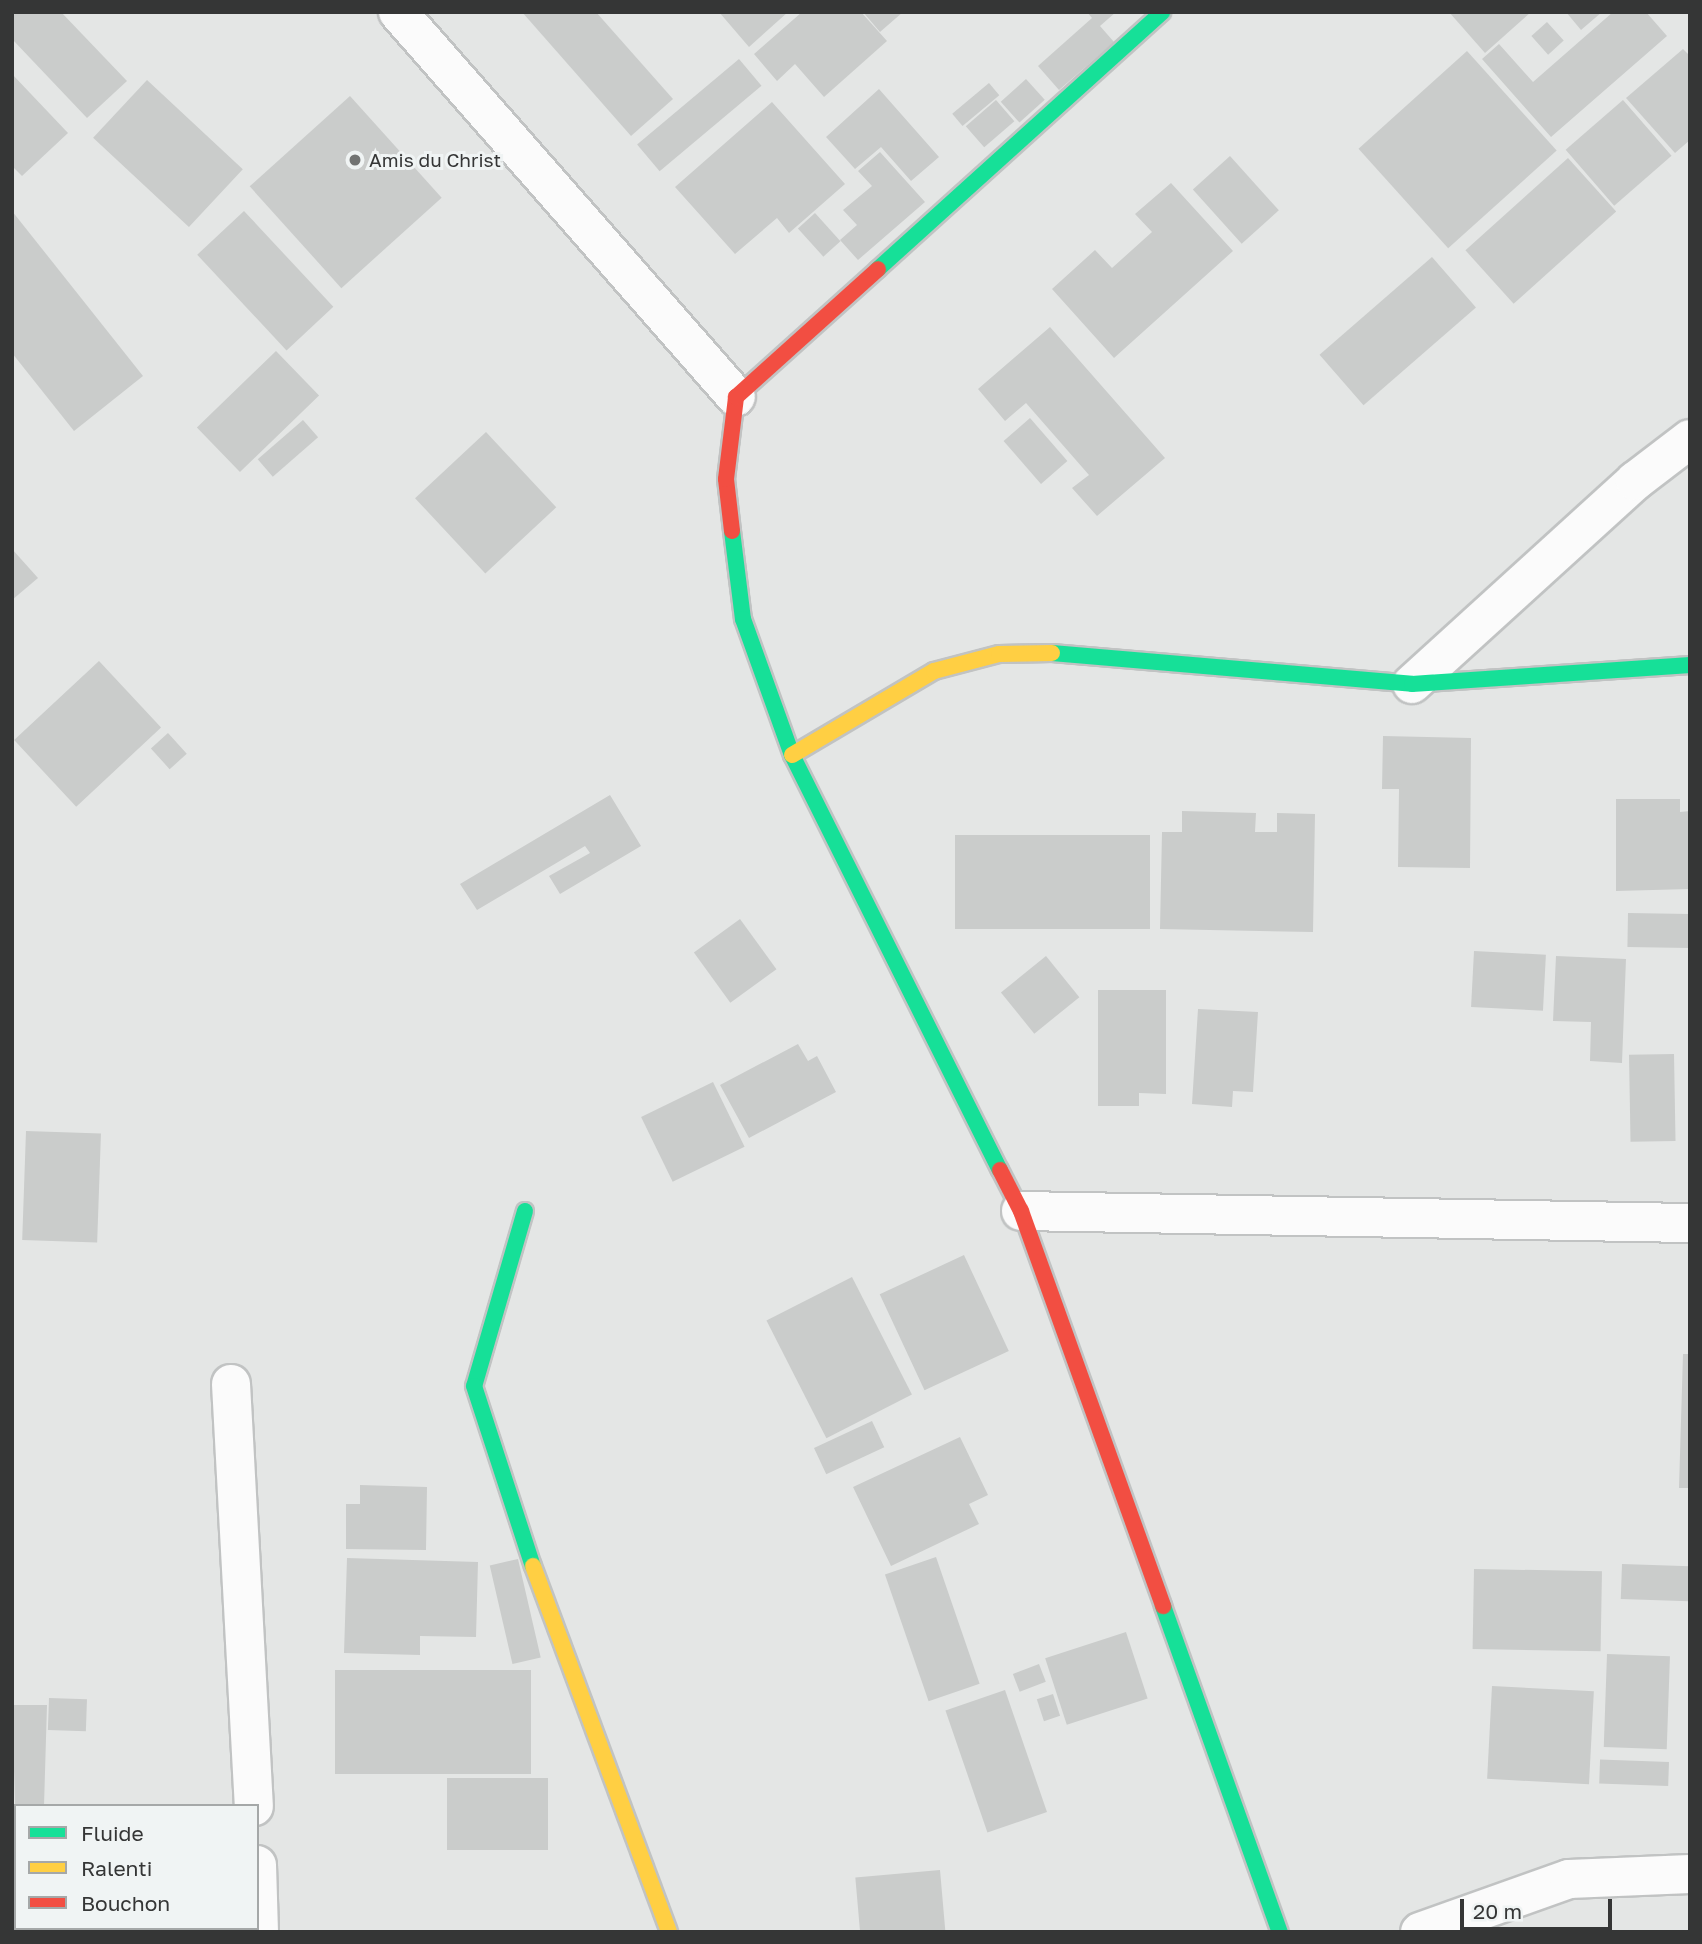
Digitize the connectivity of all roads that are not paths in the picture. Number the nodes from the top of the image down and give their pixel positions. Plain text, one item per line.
1 (398, 12) edge
2 (1162, 12) edge
3 (736, 397) junction
4 (1690, 439) edge
5 (1690, 665) edge
6 (1412, 684) junction
7 (792, 755) junction
8 (526, 1211) dead end
9 (1021, 1211) junction
10 (1690, 1223) edge
11 (231, 1384) dead end
12 (254, 1804) edge
13 (1690, 1874) edge
14 (668, 1932) edge
15 (1280, 1932) edge
16 (1420, 1932) edge

1 - 3 street
2 - 3 street
3 - 7 street
4 - 6 street
5 - 6 street
6 - 7 street
7 - 9 street
8 - 14 street
9 - 10 street
9 - 15 street
11 - 12 street
13 - 16 street

